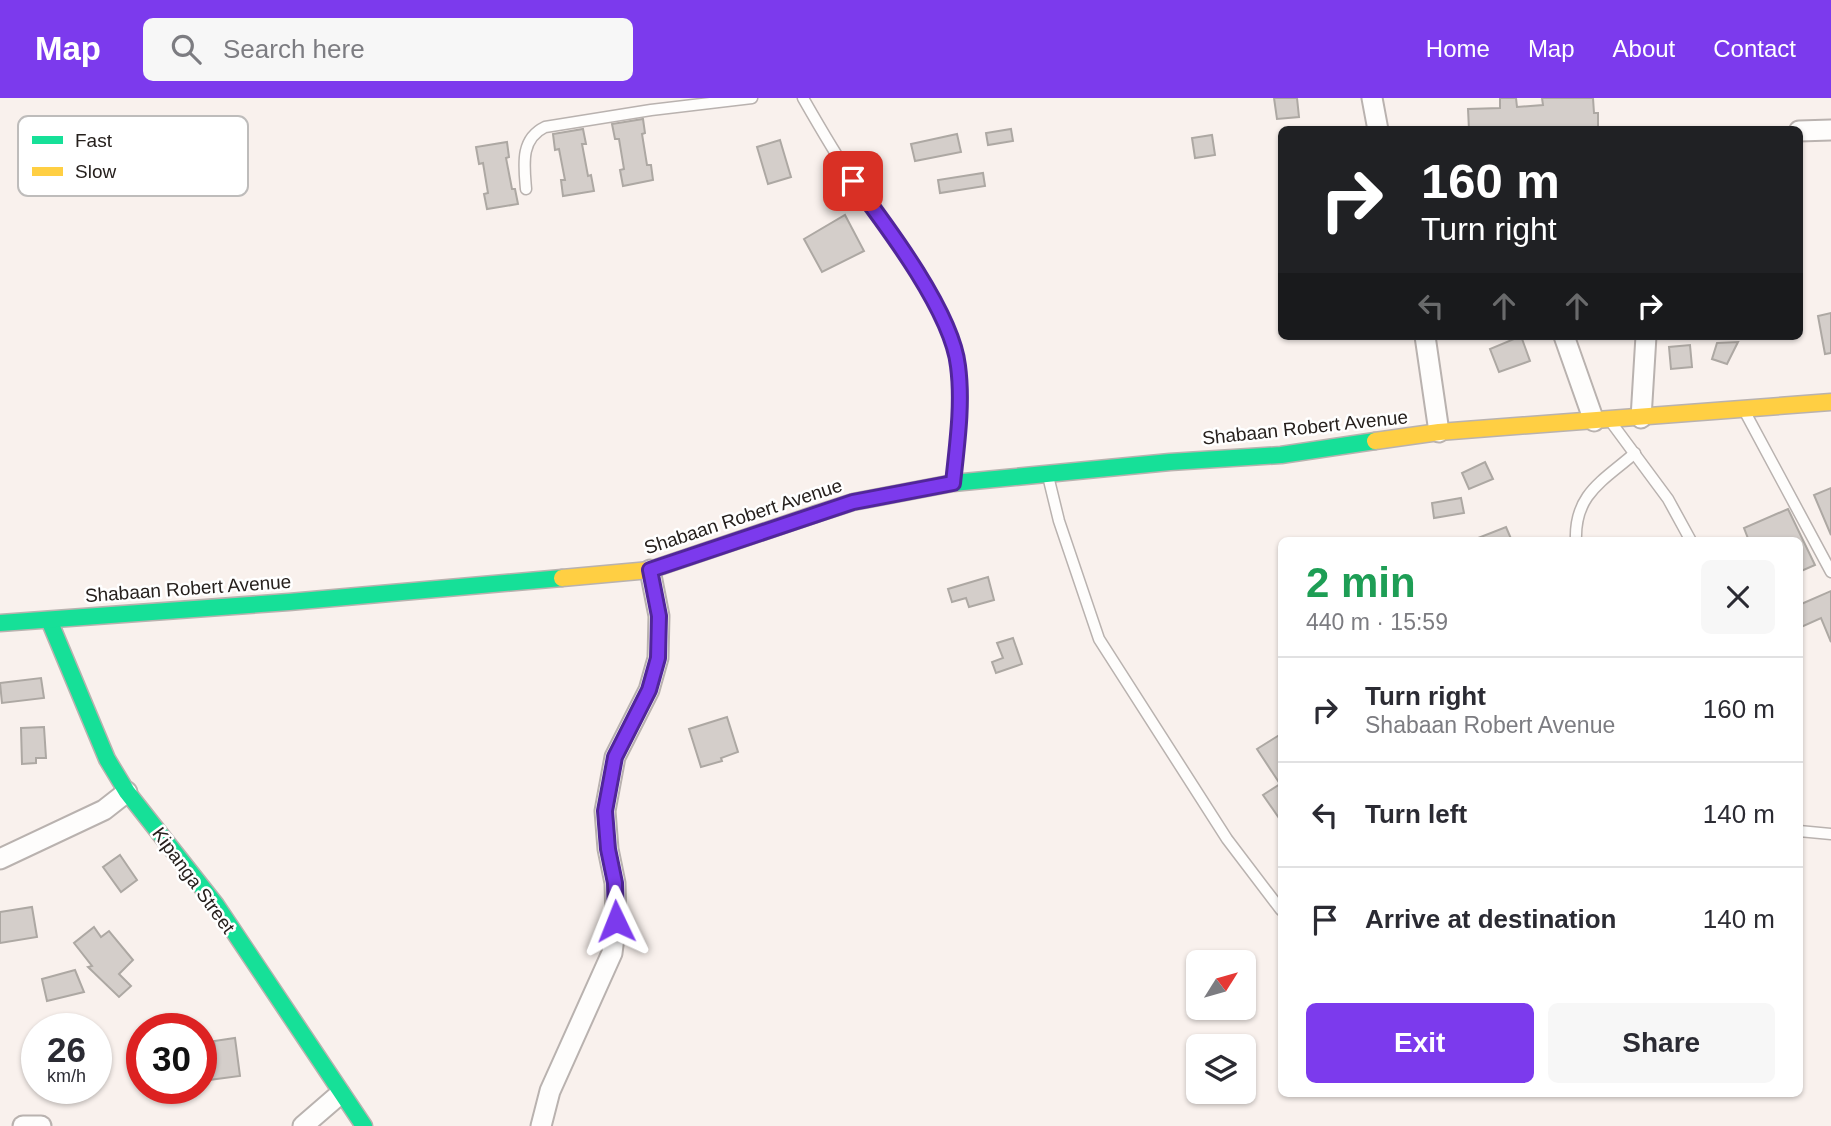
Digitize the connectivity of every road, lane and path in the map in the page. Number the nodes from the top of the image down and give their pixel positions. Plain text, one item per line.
1 (752, 98) edge
2 (803, 98) edge
3 (1372, 98) edge
4 (1377, 126) edge
5 (1831, 130) edge
6 (1803, 131) edge
7 (526, 189) dead end
8 (1426, 340) edge
9 (1566, 340) edge
10 (1646, 340) edge
11 (1831, 402) edge
12 (1744, 410) junction
13 (1641, 418) junction
14 (1602, 421) junction
15 (1439, 432) junction
16 (1635, 453) junction
17 (1048, 475) junction
18 (953, 483) junction
19 (1576, 537) edge
20 (1689, 537) edge
21 (650, 570) junction
22 (1831, 572) edge
23 (49, 620) junction
24 (0, 623) edge
25 (127, 792) junction
26 (1803, 831) edge
27 (1831, 834) edge
28 (0, 859) edge
29 (1278, 905) edge
30 (341, 1094) junction
31 (23, 1126) edge
32 (41, 1126) edge
33 (303, 1126) edge
34 (364, 1126) edge
35 (541, 1126) edge

1 - 7 lane
2 - 18 lane
3 - 4 street
5 - 6 street
8 - 15 street
9 - 14 street
10 - 13 street
11 - 12 street, Shabaan Robert Avenue
12 - 13 street, Shabaan Robert Avenue
12 - 22 lane
13 - 14 street, Shabaan Robert Avenue
14 - 15 street, Shabaan Robert Avenue
14 - 16 lane
15 - 17 street, Shabaan Robert Avenue
16 - 19 lane
16 - 20 lane
17 - 18 street, Shabaan Robert Avenue
17 - 29 lane
18 - 21 street, Shabaan Robert Avenue
21 - 23 street, Shabaan Robert Avenue
21 - 35 street
23 - 24 street, Shabaan Robert Avenue
23 - 25 street, Kipanga Street
25 - 28 street
25 - 30 street, Kipanga Street
26 - 27 lane
30 - 33 street
30 - 34 street, Kipanga Street
31 - 32 street

